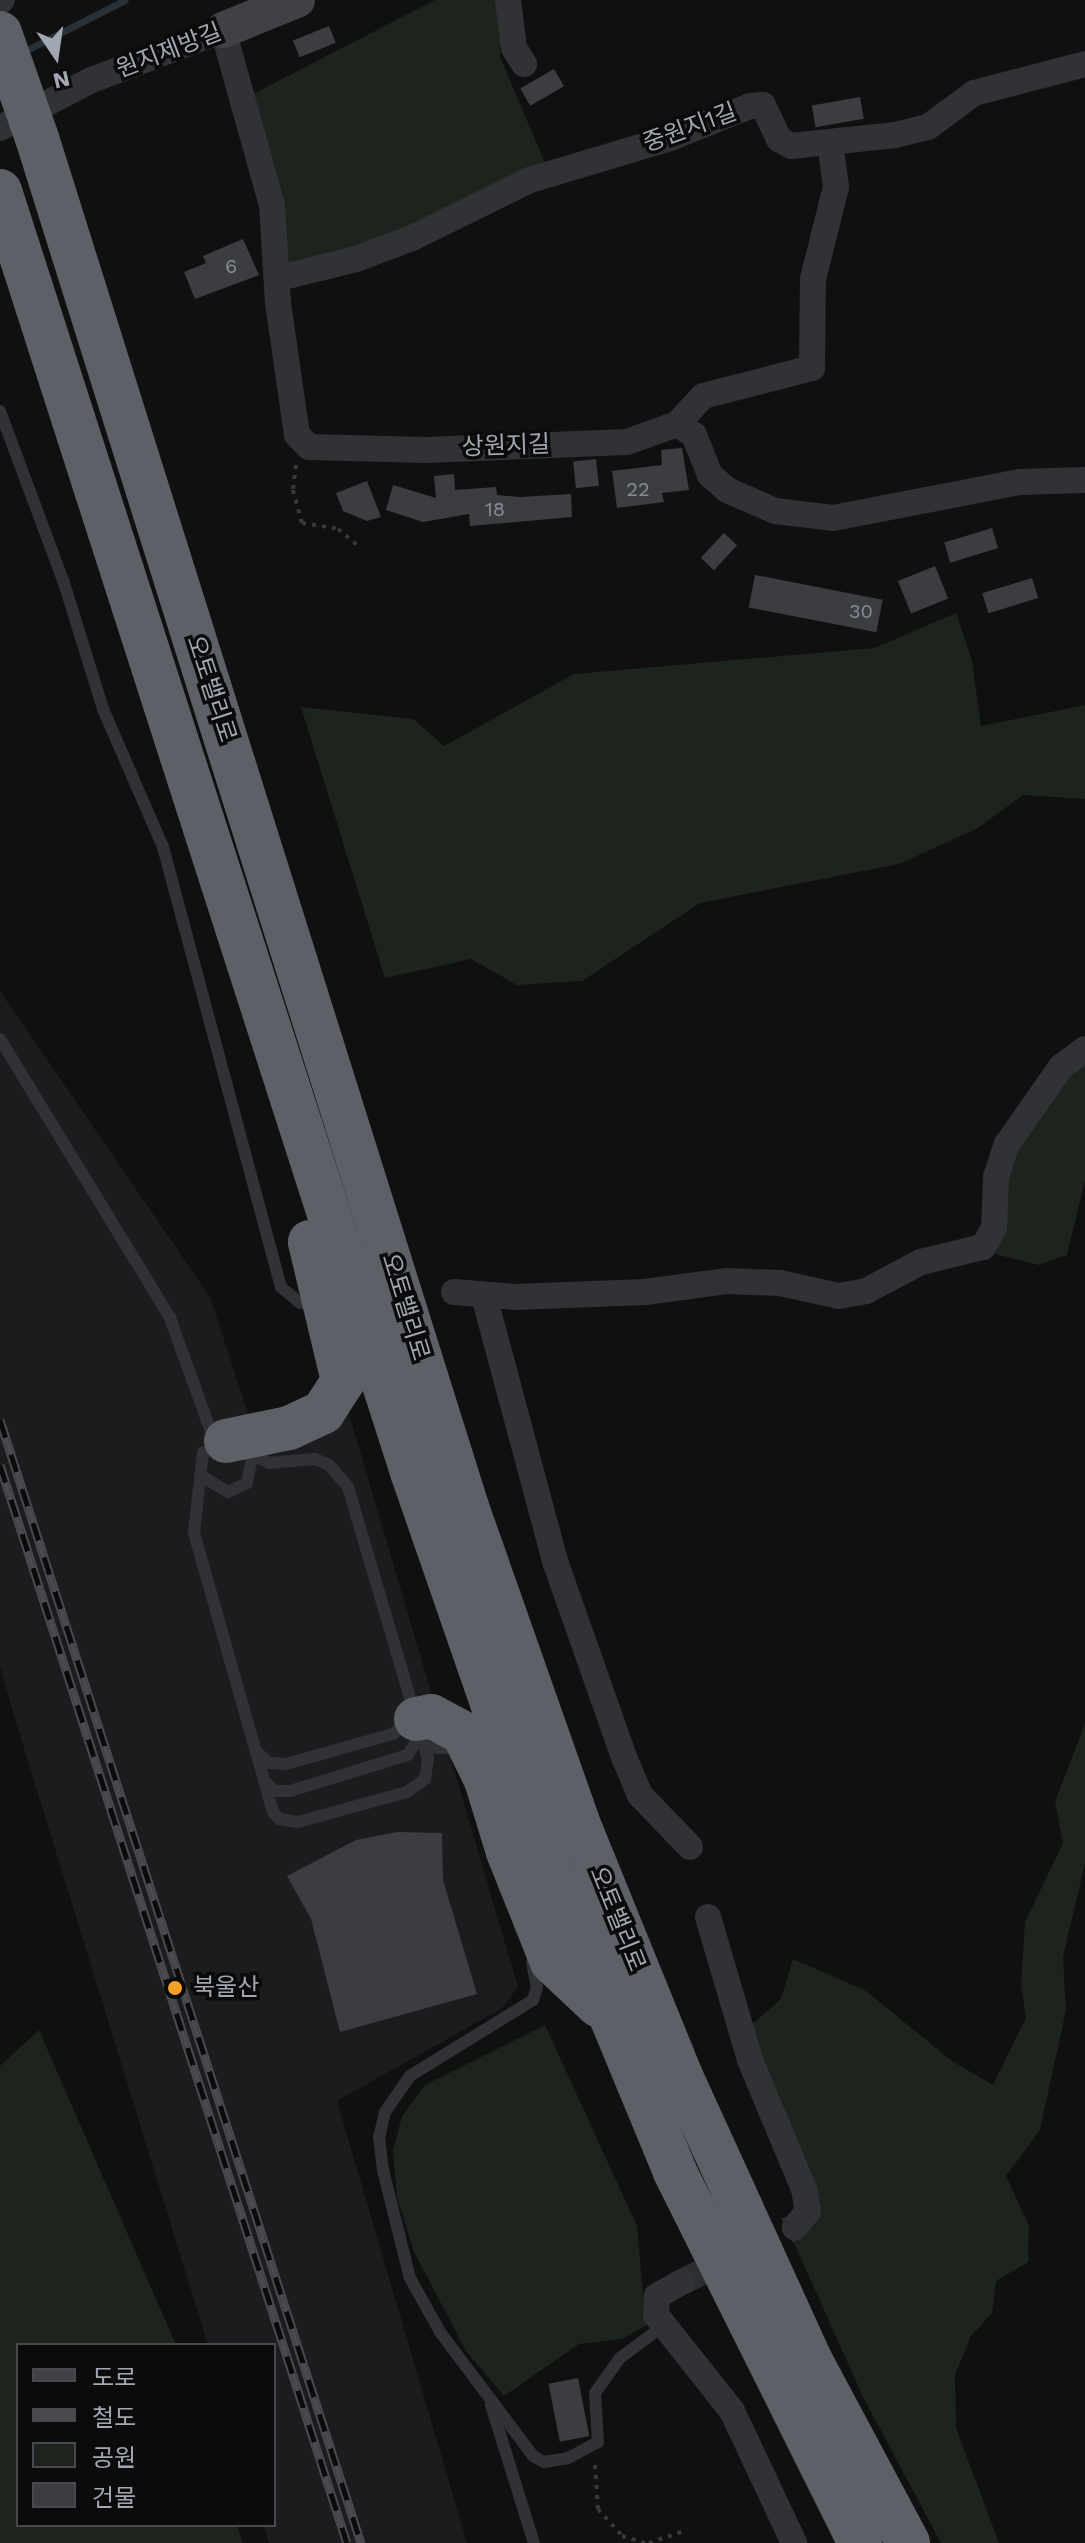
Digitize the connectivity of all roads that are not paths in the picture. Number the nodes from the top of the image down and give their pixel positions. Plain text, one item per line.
1 (297, 0) edge
2 (508, 0) edge
3 (223, 30) junction
4 (0, 33) edge
5 (524, 64) dead end
6 (1085, 64) edge
7 (18, 133) edge
8 (830, 142) junction
9 (0, 191) edge
10 (280, 278) junction
11 (0, 411) edge
12 (677, 424) junction
13 (1085, 480) edge
14 (238, 923) junction
15 (0, 1039) edge
16 (1085, 1049) edge
17 (454, 1292) dead end
18 (484, 1296) junction
19 (319, 1305) dead end
20 (231, 1447) junction
21 (203, 1477) junction
22 (418, 1726) junction
23 (255, 1749) junction
24 (264, 1781) junction
25 (690, 1847) dead end
26 (708, 1917) dead end
27 (519, 1922) dead end
28 (527, 1946) dead end
29 (613, 2022) junction
30 (795, 2227) dead end
31 (682, 2282) tunnel mouth
32 (663, 2326) junction
33 (488, 2394) junction
34 (534, 2543) edge
35 (794, 2543) edge
36 (860, 2543) edge
37 (908, 2543) edge

1 - 3 street, 원지제방길
2 - 5 street
3 - 7 street, 원지제방길
3 - 10 street
4 - 7 highway, 오토밸리로, bridge
6 - 8 street, 중원지1길
7 - 37 highway, 오토밸리로
8 - 10 street, 중원지1길
8 - 12 street
9 - 14 highway, 오토밸리로
10 - 12 street, 상원지길
11 - 19 lane
12 - 13 street
14 - 20 highway
14 - 29 highway, 오토밸리로
15 - 20 lane
16 - 18 street
17 - 18 street
18 - 25 street
20 - 21 lane
20 - 21 lane
20 - 22 lane
21 - 23 lane
22 - 23 lane
22 - 24 lane
22 - 24 lane
22 - 27 lane
22 - 29 highway
23 - 24 lane
26 - 30 street
28 - 33 lane
29 - 36 highway, 오토밸리로
31 - 32 street
32 - 33 lane
32 - 35 street
33 - 34 lane

